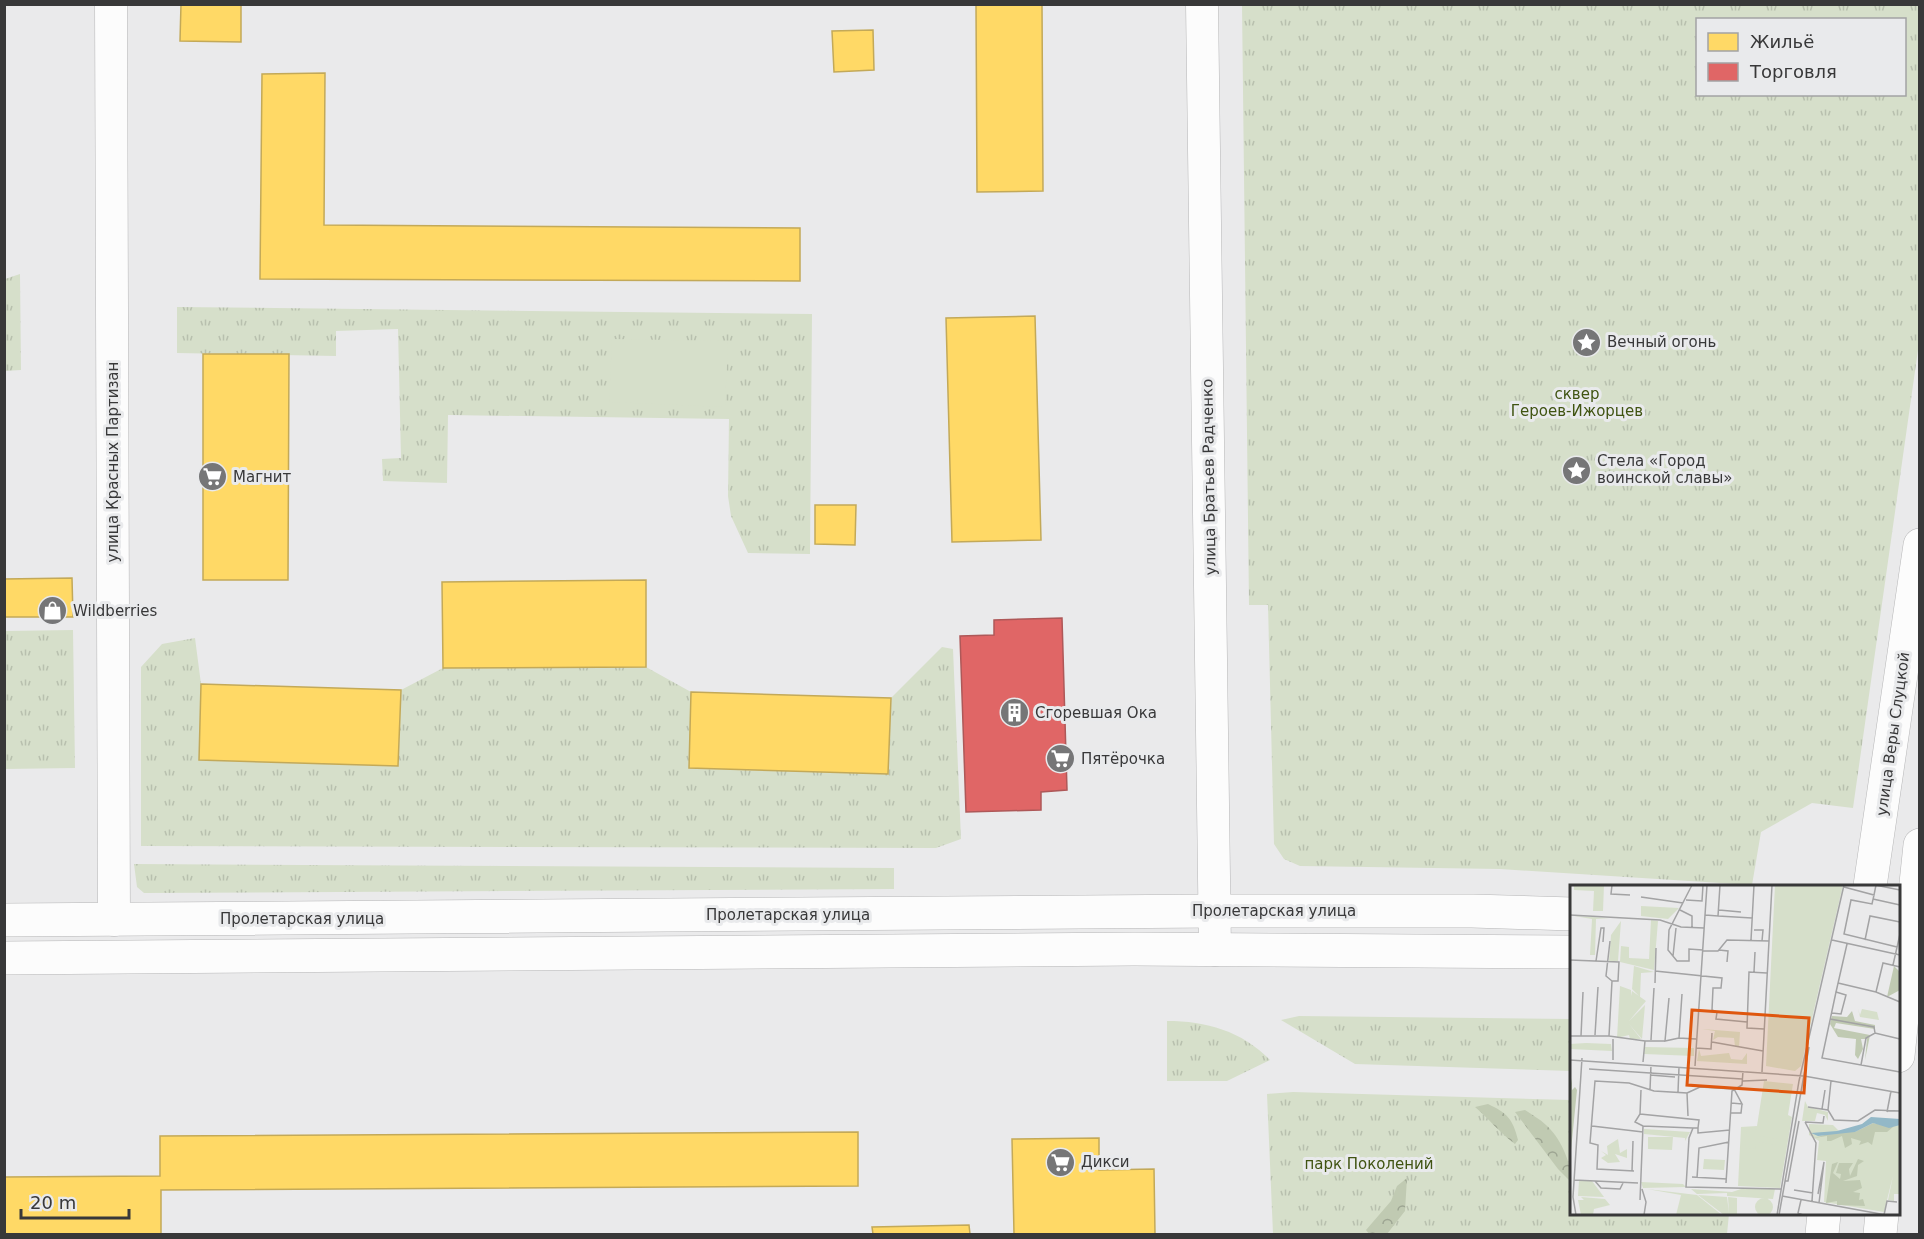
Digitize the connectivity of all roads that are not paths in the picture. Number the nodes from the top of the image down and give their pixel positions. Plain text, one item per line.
1 (111, 4) edge
2 (1202, 4) edge
3 (1920, 545) edge
4 (1920, 845) edge
5 (1870, 885) edge
6 (1214, 911) junction
7 (1570, 914) edge
8 (4, 920) edge
9 (114, 920) junction
10 (1215, 950) junction
11 (1570, 952) edge
12 (4, 958) edge
13 (1906, 960) edge
14 (1900, 1042) edge
15 (1824, 1215) edge
16 (1882, 1215) edge
17 (1822, 1234) edge
18 (1880, 1234) edge

1 - 9 street, улица Красных Партизан
2 - 6 street, улица Братьев Радченко
3 - 5 main road, улица Веры Слуцкой
4 - 13 main road
6 - 7 main road, Пролетарская улица
6 - 9 main road, Пролетарская улица
6 - 10 street, улица Братьев Радченко
8 - 9 main road, Пролетарская улица
10 - 11 main road
10 - 12 main road
13 - 14 main road
15 - 17 main road
16 - 18 main road

